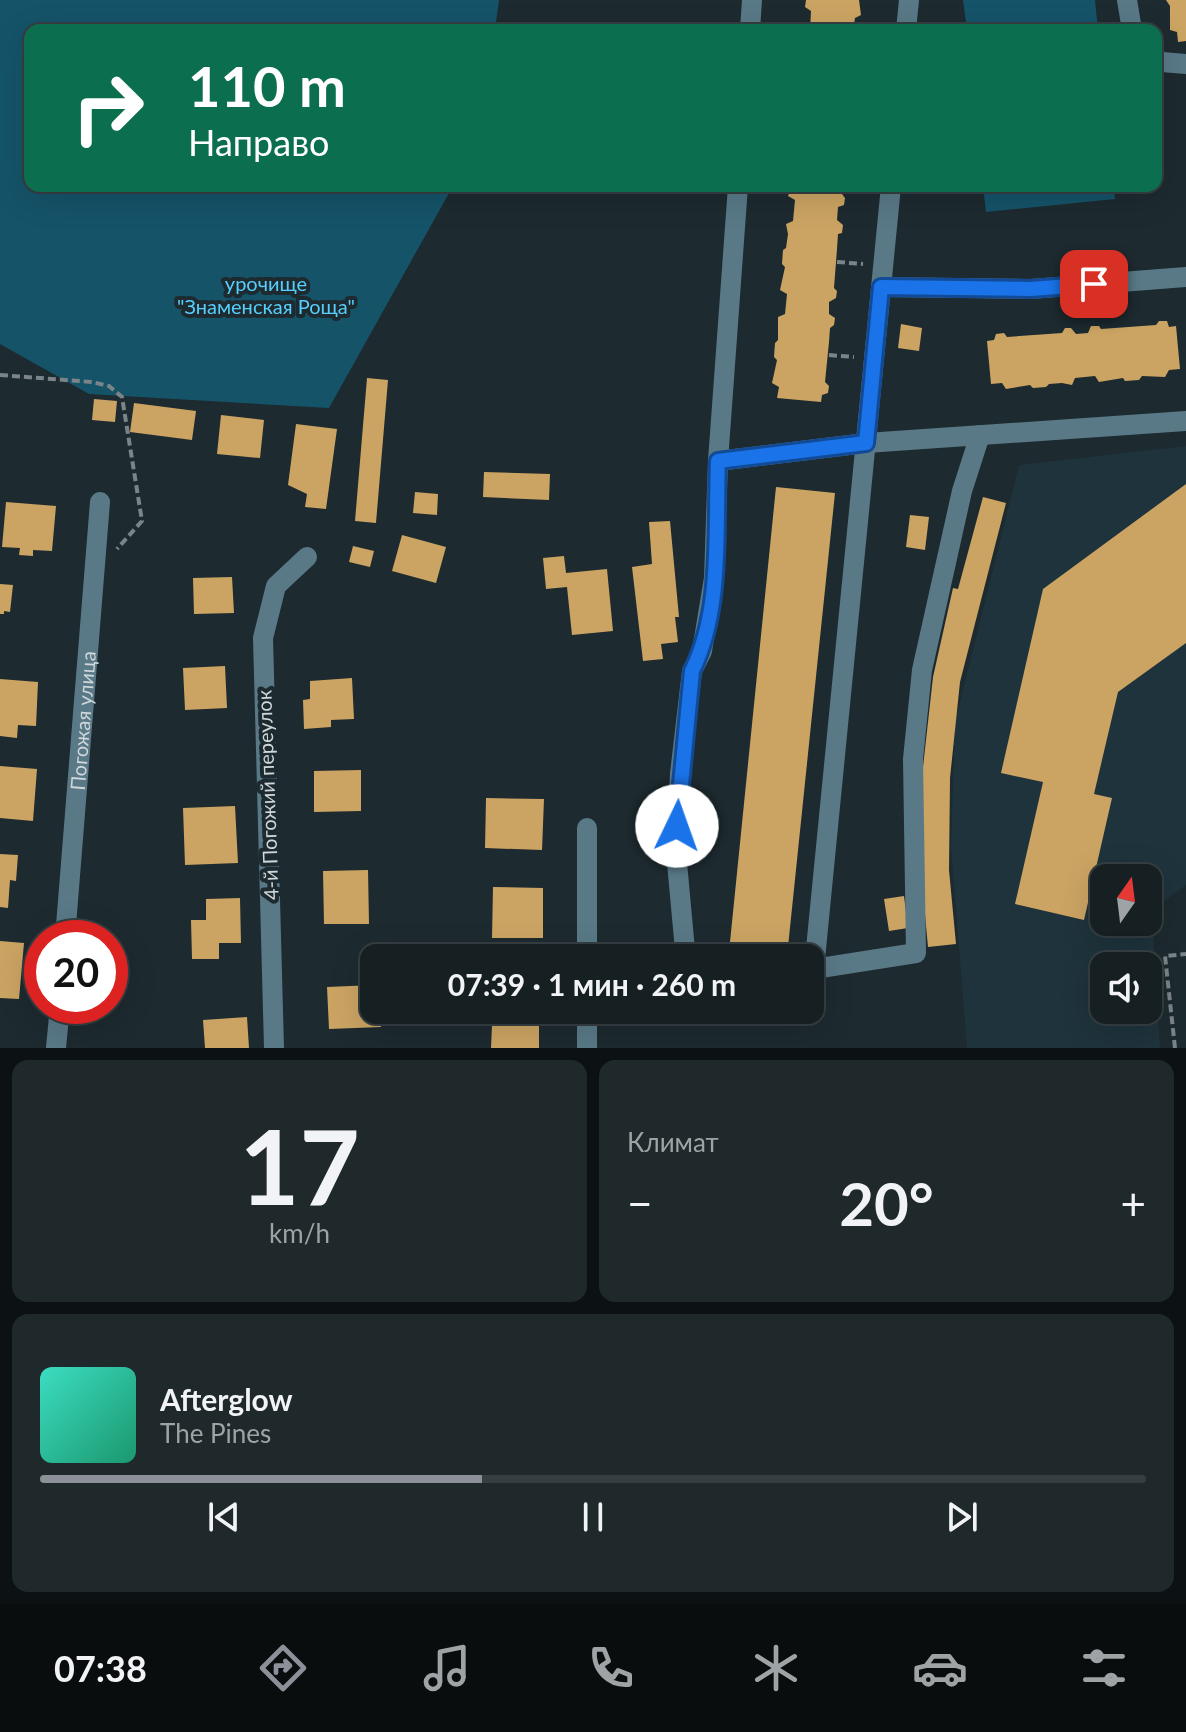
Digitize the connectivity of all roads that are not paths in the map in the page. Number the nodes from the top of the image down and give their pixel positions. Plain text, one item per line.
1 (752, 0) edge
2 (909, 0) edge
3 (1127, 0) edge
4 (750, 24) edge
5 (907, 24) edge
6 (1131, 24) edge
7 (1162, 62) edge
8 (1186, 64) edge
9 (738, 192) edge
10 (890, 192) edge
11 (1186, 277) edge
12 (881, 287) junction
13 (1186, 421) edge
14 (980, 435) junction
15 (866, 443) junction
16 (718, 461) junction
17 (100, 502) dead end
18 (307, 557) dead end
19 (587, 828) dead end
20 (66, 920) edge
21 (587, 944) edge
22 (684, 944) edge
23 (815, 944) edge
24 (824, 967) edge
25 (58, 1024) edge
26 (587, 1024) edge
27 (56, 1048) edge
28 (274, 1048) edge
29 (587, 1048) edge

1 - 4 street
2 - 5 street
3 - 6 street
7 - 8 street
9 - 16 street
10 - 12 street
11 - 12 street
12 - 15 street
13 - 14 street
14 - 15 street
14 - 24 street
15 - 16 street
15 - 23 street
16 - 22 street
17 - 20 street, Погожая улица
18 - 28 street, 4-й Погожий переулок
19 - 21 street
25 - 27 street
26 - 29 street

